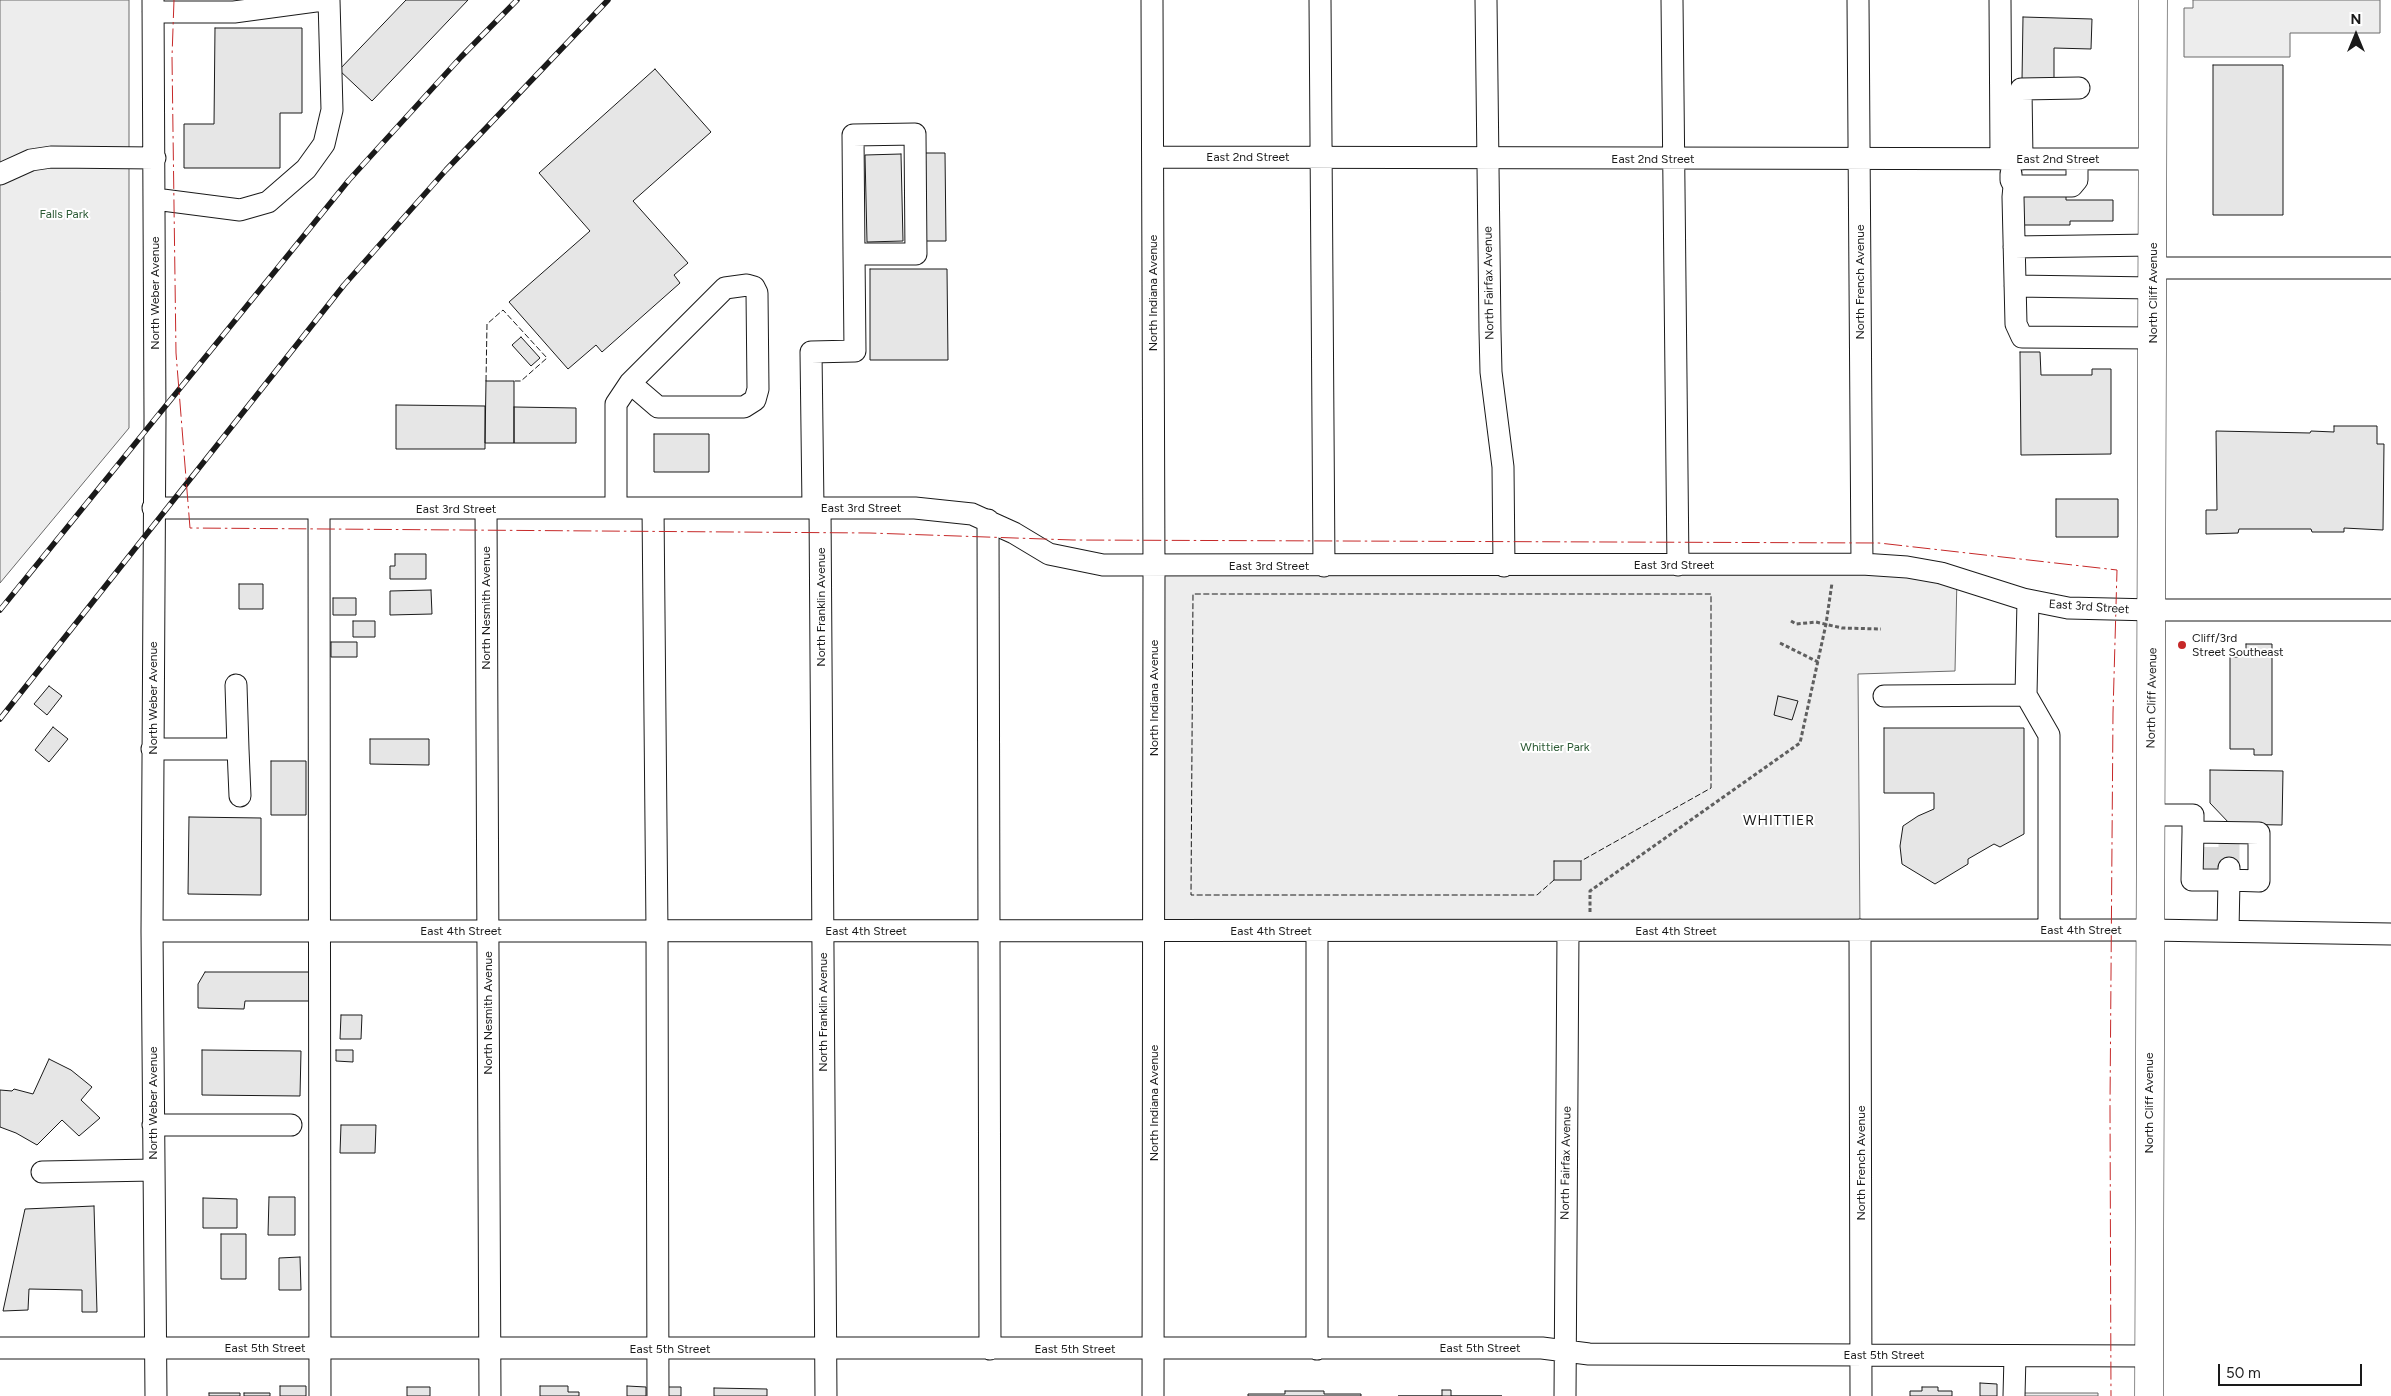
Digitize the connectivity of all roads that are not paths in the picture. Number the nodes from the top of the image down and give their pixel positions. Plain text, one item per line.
1 (323, 0) edge
2 (329, 0) edge
3 (1152, 0) edge
4 (1320, 0) edge
5 (1486, 0) edge
6 (1672, 0) edge
7 (1858, 0) edge
8 (2000, 0) edge
9 (2153, 0) edge
10 (153, 6) edge
11 (2079, 88) dead end
12 (155, 158) junction
13 (1153, 158) junction
14 (1320, 158) junction
15 (1486, 159) junction
16 (1673, 159) junction
17 (1859, 159) junction
18 (2012, 159) junction
19 (2077, 159) junction
20 (2153, 159) junction
21 (0, 174) edge
22 (2014, 186) junction
23 (155, 199) junction
24 (2014, 247) junction
25 (854, 254) junction
26 (2154, 267) junction
27 (2391, 268) edge
28 (2015, 286) junction
29 (2153, 338) junction
30 (630, 383) junction
31 (154, 508) junction
32 (616, 508) junction
33 (653, 508) junction
34 (817, 508) junction
35 (319, 509) junction
36 (486, 510) junction
37 (988, 520) junction
38 (1862, 564) junction
39 (1678, 565) junction
40 (1154, 566) junction
41 (1324, 566) junction
42 (1504, 566) junction
43 (2028, 600) junction
44 (2153, 610) junction
45 (2391, 610) edge
46 (236, 685) dead end
47 (2026, 695) junction
48 (1884, 696) dead end
49 (152, 749) junction
50 (238, 749) junction
51 (240, 796) dead end
52 (2150, 815) junction
53 (2214, 836) junction
54 (2219, 874) junction
55 (1860, 930) junction
56 (2049, 930) junction
57 (2149, 930) junction
58 (152, 931) junction
59 (321, 931) junction
60 (487, 931) junction
61 (657, 931) junction
62 (823, 931) junction
63 (989, 931) junction
64 (1154, 931) junction
65 (1317, 931) junction
66 (1568, 931) junction
67 (2228, 931) junction
68 (2391, 934) edge
69 (154, 1125) junction
70 (291, 1125) dead end
71 (154, 1170) junction
72 (42, 1172) dead end
73 (0, 1348) edge
74 (156, 1348) junction
75 (319, 1348) junction
76 (490, 1349) junction
77 (658, 1349) junction
78 (826, 1349) junction
79 (990, 1349) junction
80 (1153, 1349) junction
81 (1317, 1349) junction
82 (1564, 1351) junction
83 (1861, 1355) junction
84 (2015, 1356) junction
85 (2149, 1356) junction
86 (156, 1396) edge
87 (320, 1396) edge
88 (490, 1396) edge
89 (658, 1396) edge
90 (826, 1396) edge
91 (1153, 1396) edge
92 (1565, 1396) edge
93 (1861, 1396) edge
94 (2014, 1396) edge
95 (2149, 1396) edge

1 - 10 street
2 - 23 street
3 - 13 street, North Indiana Avenue
4 - 14 street
5 - 15 street, North Fairfax Avenue
6 - 16 street
7 - 17 street, North French Avenue
8 - 18 street
9 - 20 main road, North Cliff Avenue
10 - 12 street, North Weber Avenue
11 - 18 street
12 - 21 street
12 - 23 street, North Weber Avenue
13 - 14 street, East 2nd Street
13 - 40 street, North Indiana Avenue
14 - 15 street, East 2nd Street
14 - 41 street
15 - 16 street, East 2nd Street
15 - 42 street, North Fairfax Avenue
16 - 17 street, East 2nd Street
16 - 39 street
17 - 18 street, East 2nd Street
17 - 38 street, North French Avenue
18 - 19 street, East 2nd Street
18 - 22 street
19 - 20 street, East 2nd Street
19 - 22 street
20 - 26 main road, North Cliff Avenue
22 - 24 street
23 - 31 street, North Weber Avenue
24 - 26 street
24 - 28 street
25 - 25 street
25 - 34 street, North Franklin Avenue
26 - 27 street
26 - 28 street
26 - 29 main road, North Cliff Avenue
28 - 29 street
29 - 44 main road, North Cliff Avenue
30 - 30 street
30 - 32 street
31 - 35 street, East 3rd Street
31 - 49 street, North Weber Avenue
32 - 33 street, East 3rd Street
32 - 36 street, East 3rd Street
33 - 34 street, East 3rd Street
33 - 61 street
34 - 37 street, East 3rd Street
34 - 62 street, North Franklin Avenue
35 - 36 street, East 3rd Street
35 - 59 street
36 - 60 street, North Nesmith Avenue
37 - 40 street, East 3rd Street
37 - 63 street
38 - 39 street, East 3rd Street
38 - 43 street, East 3rd Street
39 - 42 street, East 3rd Street
40 - 41 street, East 3rd Street
40 - 64 street, North Indiana Avenue
41 - 42 street, East 3rd Street
43 - 44 street, East 3rd Street
43 - 47 street
44 - 45 street, East 3rd Street
44 - 52 main road, North Cliff Avenue
46 - 50 street
47 - 48 street
47 - 56 street
49 - 50 street
49 - 58 street, North Weber Avenue
50 - 51 street
52 - 53 street
52 - 57 main road, North Cliff Avenue
53 - 54 street
53 - 54 street
54 - 67 street
55 - 56 street, East 4th Street
55 - 66 street, East 4th Street
55 - 83 street, North French Avenue
56 - 57 street, East 4th Street
57 - 67 street, East 4th Street
57 - 85 main road, North Cliff Avenue
58 - 59 street, East 4th Street
58 - 69 street, North Weber Avenue
59 - 60 street, East 4th Street
59 - 75 street
60 - 61 street, East 4th Street
60 - 76 street, North Nesmith Avenue
61 - 62 street, East 4th Street
61 - 77 street
62 - 63 street, East 4th Street
62 - 78 street, North Franklin Avenue
63 - 64 street, East 4th Street
63 - 79 street
64 - 65 street, East 4th Street
64 - 80 street, North Indiana Avenue
65 - 66 street, East 4th Street
65 - 81 street
66 - 82 street, North Fairfax Avenue
67 - 68 street, East 4th Street
69 - 70 street
69 - 71 street, North Weber Avenue
71 - 72 street
71 - 74 street, North Weber Avenue
73 - 74 street, East 5th Street
74 - 75 street, East 5th Street
74 - 86 street, North Weber Avenue
75 - 76 street, East 5th Street
75 - 87 street
76 - 77 street, East 5th Street
76 - 88 street, North Nesmith Avenue
77 - 78 street, East 5th Street
77 - 89 street
78 - 79 street, East 5th Street
78 - 90 street, North Franklin Avenue
79 - 80 street, East 5th Street
80 - 81 street, East 5th Street
80 - 91 street, North Indiana Avenue
81 - 82 street, East 5th Street
82 - 83 street, East 5th Street
82 - 92 street, North Fairfax Avenue
83 - 84 street, East 5th Street
83 - 93 street, North French Avenue
84 - 85 street, East 5th Street
84 - 94 street
85 - 95 main road, North Cliff Avenue

